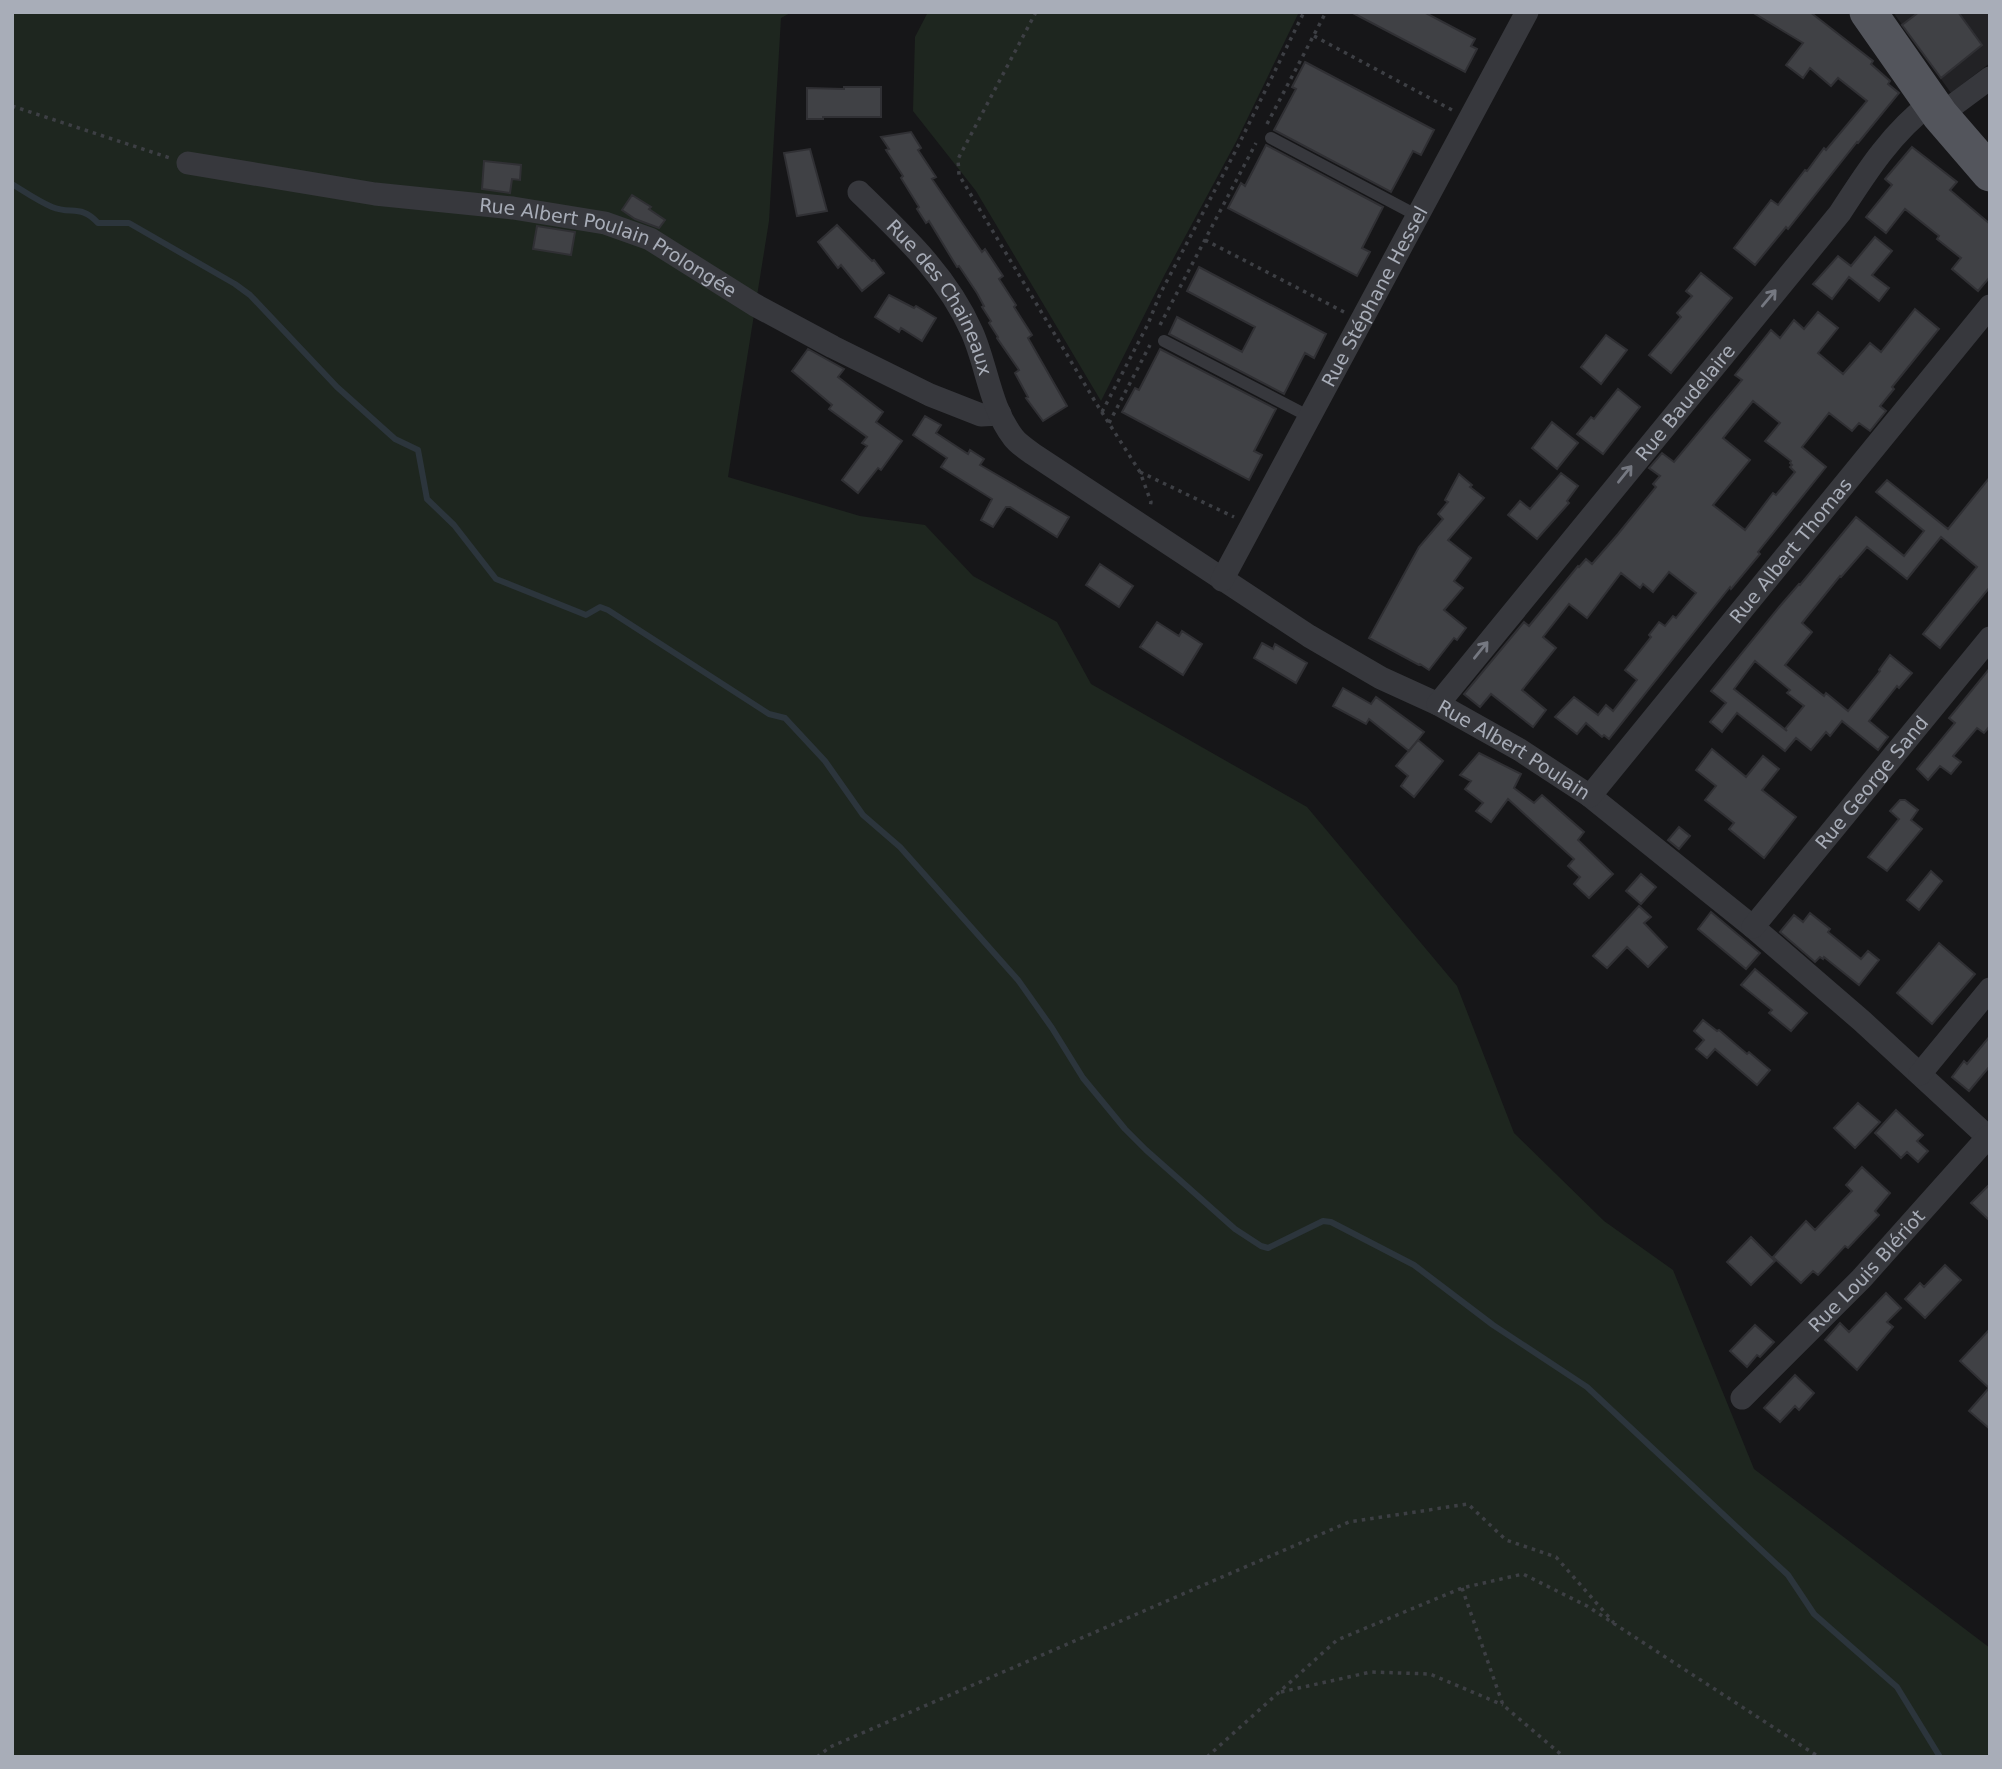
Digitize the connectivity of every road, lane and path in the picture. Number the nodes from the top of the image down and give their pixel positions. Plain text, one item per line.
1 (1036, 12) edge
2 (1304, 12) edge
3 (1326, 12) edge
4 (1527, 12) edge
5 (1868, 12) edge
6 (1314, 36) junction
7 (1990, 78) edge
8 (12, 106) edge
9 (1936, 109) junction
10 (1469, 119) junction
11 (1271, 138) dead end
12 (188, 163) joint
13 (1990, 173) edge
14 (859, 192) dead end
15 (1418, 216) junction
16 (1205, 240) junction
17 (1990, 306) edge
18 (1361, 321) junction
19 (1164, 341) dead end
20 (1102, 412) junction
21 (1000, 414) junction
22 (1310, 417) junction
23 (1109, 423) junction
24 (1140, 472) junction
25 (1252, 526) junction
26 (1146, 530) junction
27 (1222, 580) junction
28 (1990, 638) edge
29 (1438, 704) junction
30 (1590, 796) junction
31 (1753, 928) junction
32 (1990, 989) edge
33 (1920, 1074) junction
34 (1989, 1138) edge
35 (1742, 1398) dead end
36 (1462, 1588) junction
37 (1614, 1623) junction
38 (1279, 1692) junction
39 (1503, 1705) junction
40 (817, 1757) edge
41 (1207, 1757) edge
42 (1564, 1757) edge
43 (1819, 1757) edge

1 - 20 path
2 - 20 path
3 - 6 path
4 - 10 street, Rue Stéphane Hessel
5 - 9 main road
6 - 10 path
6 - 16 path
7 - 9 street, Rue Baudelaire
8 - 12 path
9 - 13 main road
29 -> 9 street, Rue Baudelaire
10 - 15 street, Rue Stéphane Hessel
11 - 15 lane
12 - 21 street, Rue Albert Poulain Prolongée
14 - 21 street, Rue des Chaineaux
15 - 18 street, Rue Stéphane Hessel
16 - 18 path
16 - 23 path
17 - 30 street, Rue Albert Thomas
18 - 22 street, Rue Stéphane Hessel
19 - 22 lane
20 - 23 path
21 - 26 street, Rue Albert Poulain
22 - 25 street, Rue Stéphane Hessel
23 - 24 path
24 - 25 path
24 - 26 path
25 - 27 street, Rue Stéphane Hessel
26 - 27 street, Rue Albert Poulain
27 - 29 street, Rue Albert Poulain
28 - 31 street, Rue George Sand
29 - 30 street, Rue Albert Poulain
30 - 31 street, Rue Albert Poulain
31 - 33 street, Rue Albert Poulain
32 - 33 street
33 - 34 street, Rue Albert Poulain
34 - 35 street, Rue Louis Blériot
36 - 37 path
36 - 38 path
36 - 39 path
37 - 40 path
37 - 43 path
38 - 39 path
38 - 41 path
39 - 42 path

